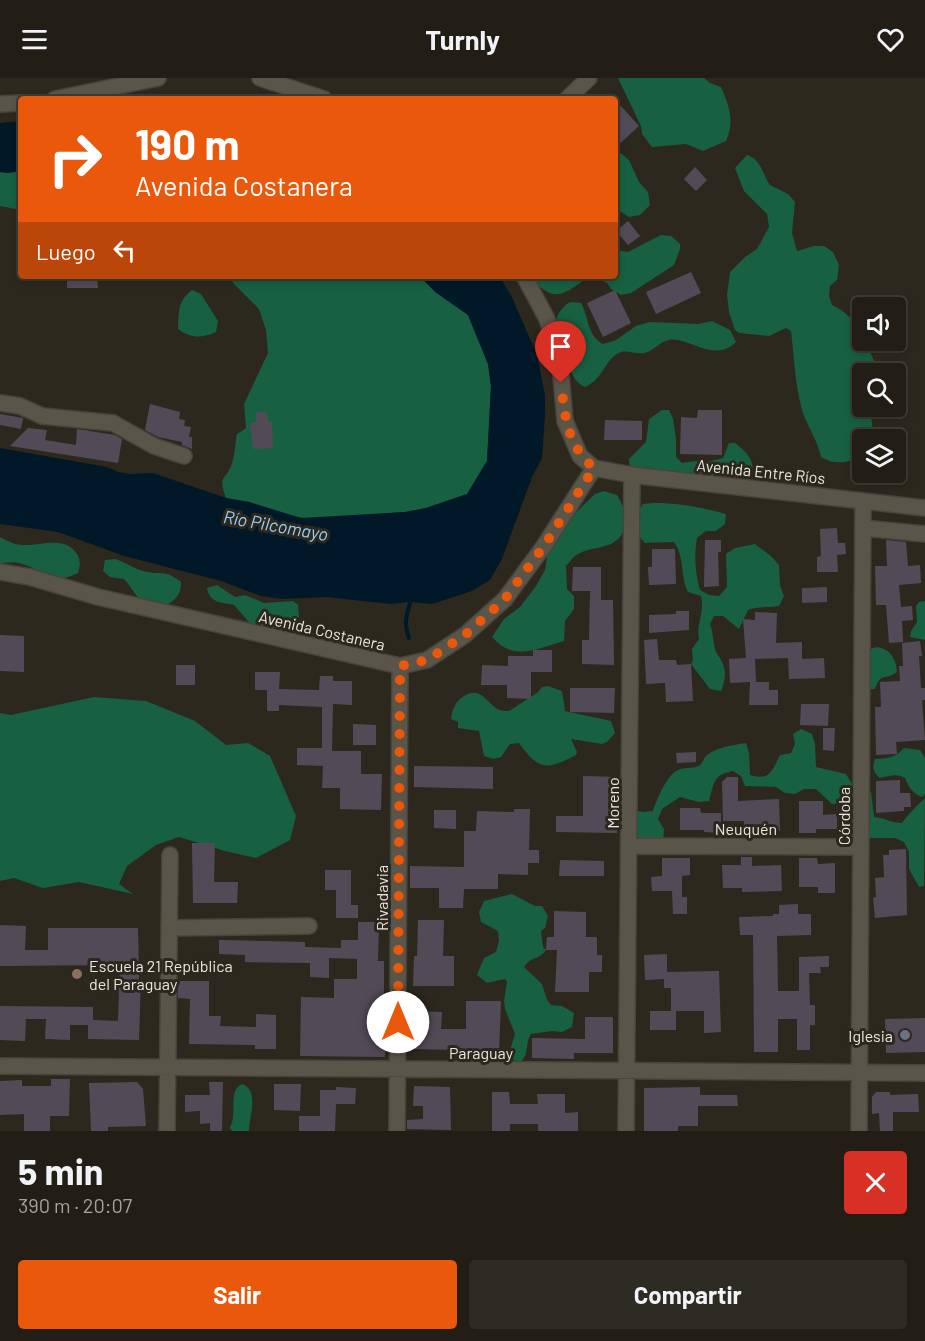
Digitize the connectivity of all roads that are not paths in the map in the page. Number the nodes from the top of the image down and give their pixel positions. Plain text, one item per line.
1 (158, 78) edge
2 (260, 78) edge
3 (590, 78) edge
4 (70, 96) edge
5 (315, 96) edge
6 (570, 96) edge
7 (18, 103) edge
8 (0, 104) edge
9 (526, 279) edge
10 (0, 403) edge
11 (184, 456) dead end
12 (594, 468) junction
13 (632, 475) junction
14 (863, 501) junction
15 (925, 508) edge
16 (863, 528) junction
17 (925, 534) edge
18 (0, 572) edge
19 (400, 666) junction
20 (630, 846) junction
21 (861, 847) junction
22 (170, 855) dead end
23 (309, 926) dead end
24 (169, 928) junction
25 (0, 1066) edge
26 (167, 1068) junction
27 (398, 1069) junction
28 (628, 1071) junction
29 (859, 1073) junction
30 (925, 1073) edge
31 (167, 1131) edge
32 (397, 1131) edge
33 (626, 1131) edge
34 (859, 1131) edge

1 - 4 street
2 - 5 street
3 - 6 street
7 - 8 street
9 - 12 street
10 - 11 street
12 - 13 street, Avenida Entre Ríos
12 - 19 street, Avenida Costanera
13 - 14 street, Avenida Entre Ríos
13 - 20 street, Moreno
14 - 15 street, Avenida Entre Ríos
14 - 16 street, Córdoba
16 - 17 street
16 - 21 street, Córdoba
18 - 19 street, Avenida Costanera
19 - 27 street, Rivadavia
20 - 21 street, Neuquén
20 - 28 street, Moreno
21 - 29 street, Córdoba
22 - 24 street
23 - 24 street
24 - 26 street
25 - 26 street, Paraguay
26 - 27 street, Paraguay
26 - 31 street
27 - 28 street, Paraguay
27 - 32 street, Rivadavia
28 - 29 street, Paraguay
28 - 33 street, Moreno
29 - 30 street, Paraguay
29 - 34 street, Córdoba

